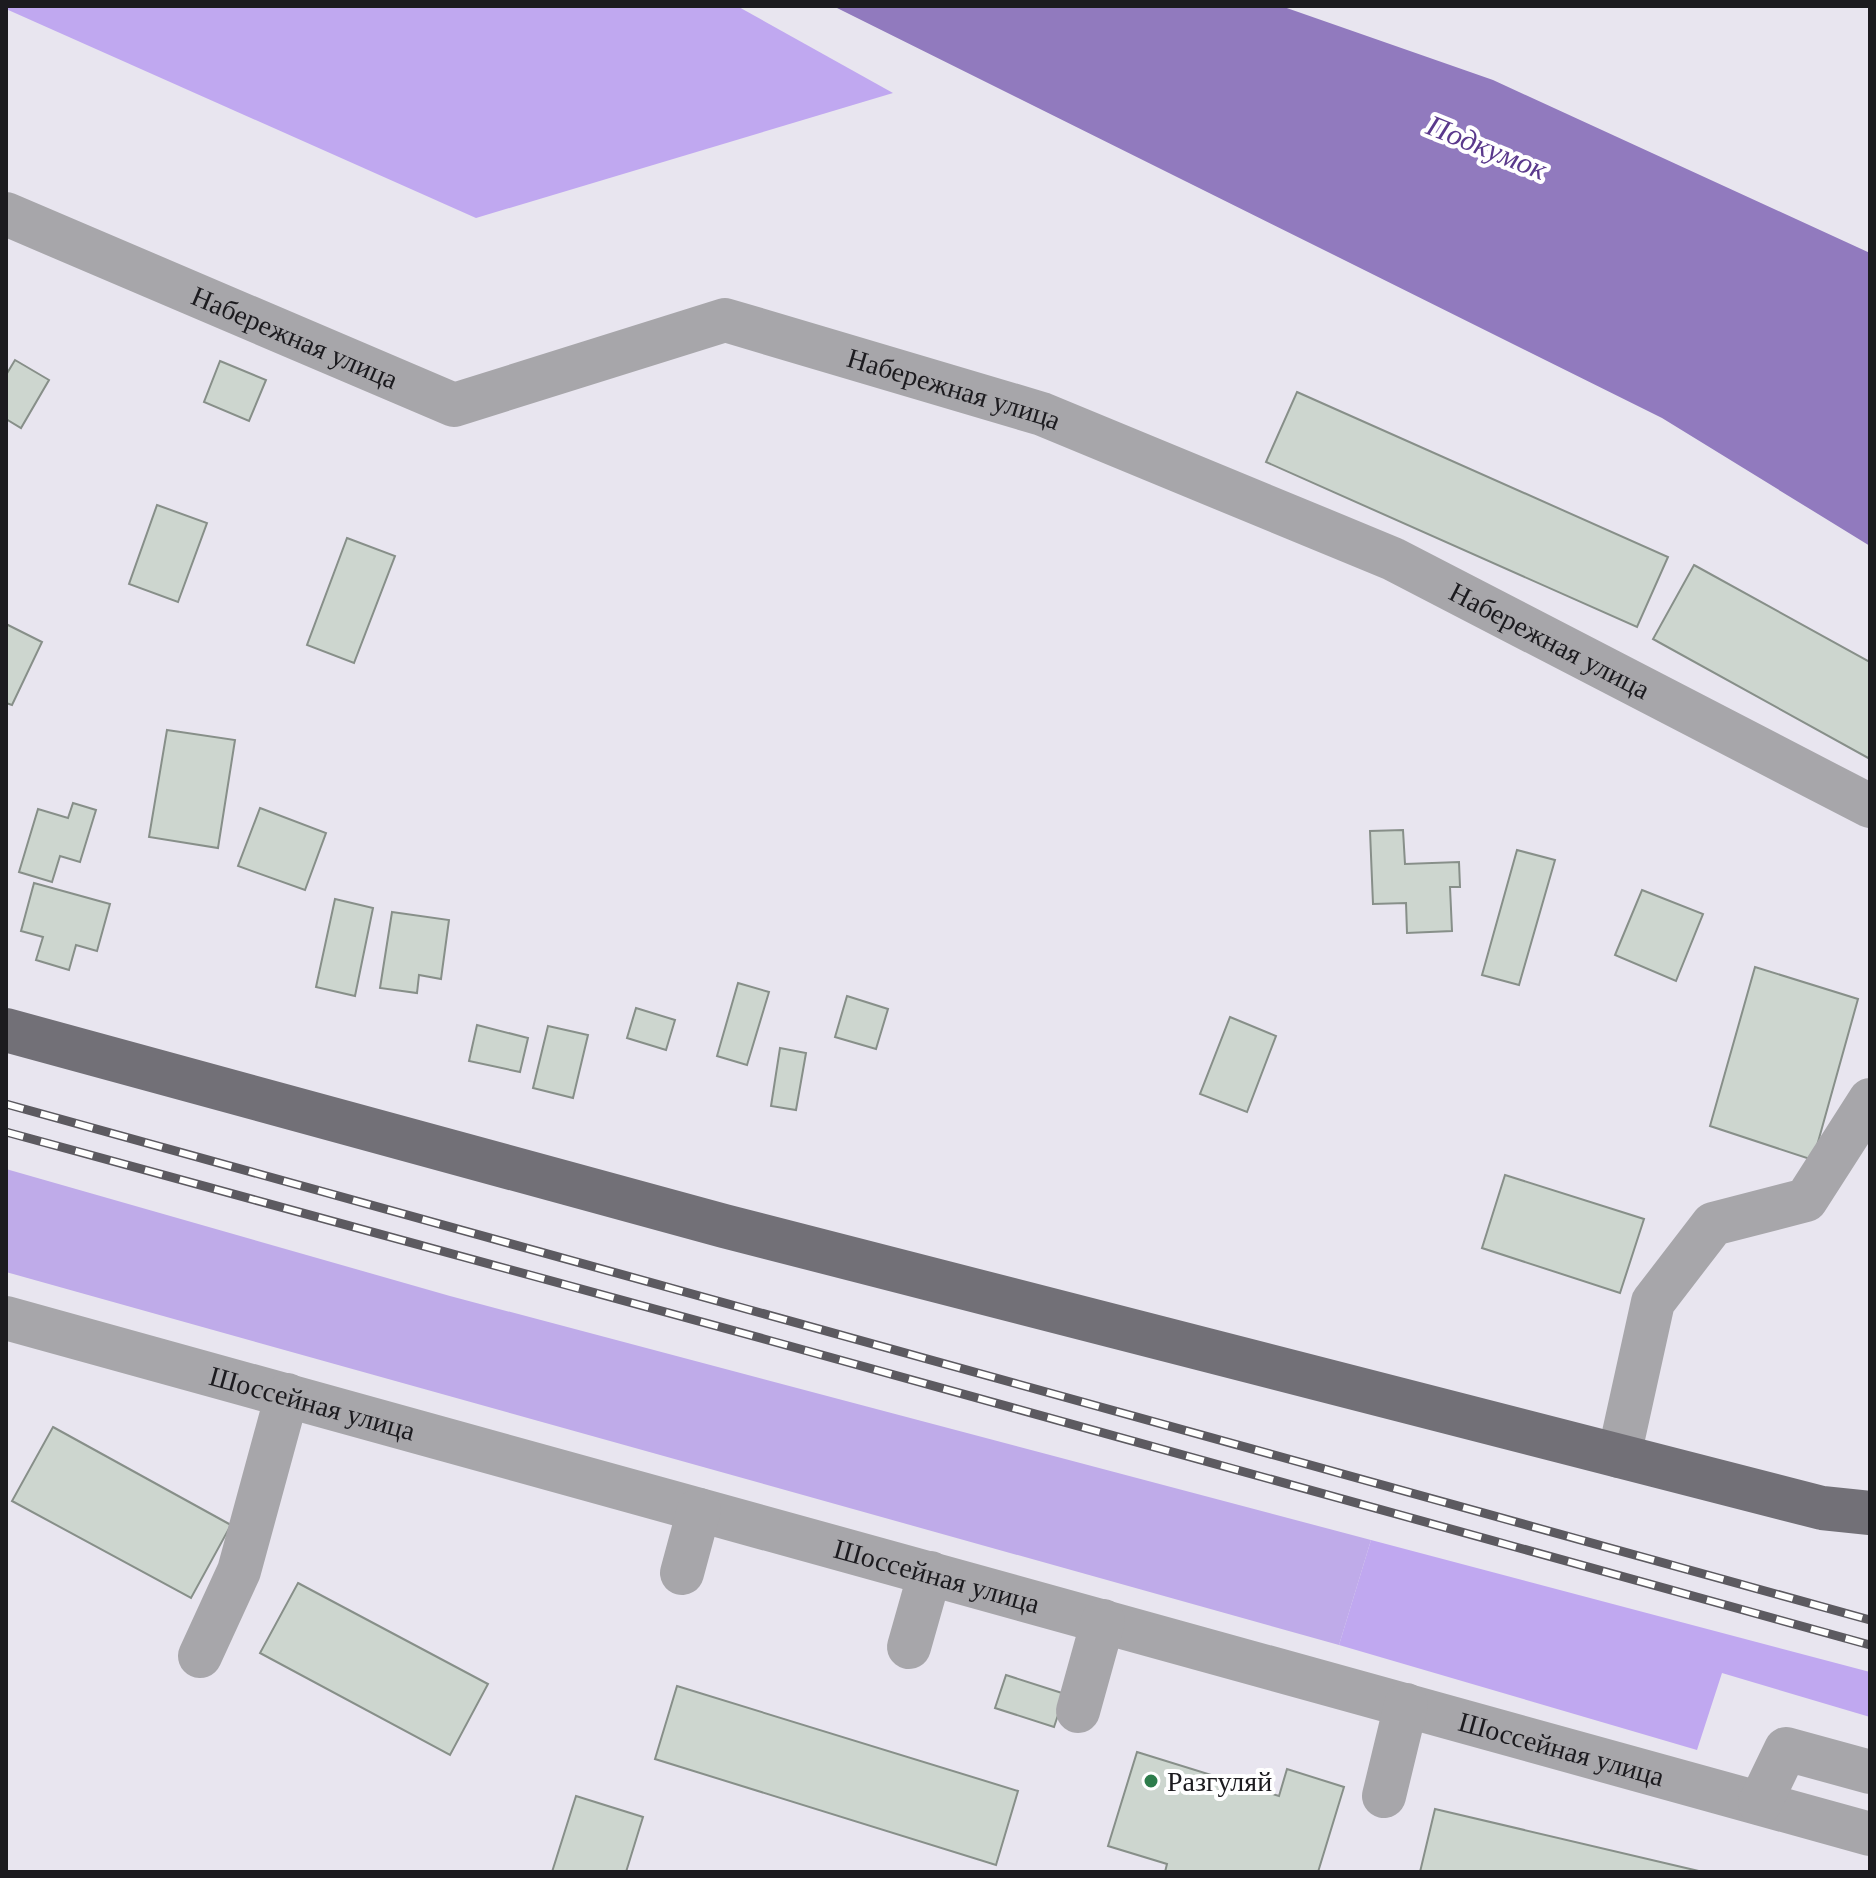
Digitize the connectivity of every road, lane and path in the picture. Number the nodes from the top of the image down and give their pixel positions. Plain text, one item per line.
1 (6, 214) edge
2 (1870, 806) edge
3 (6, 1030) edge
4 (1870, 1100) edge
5 (6, 1318) edge
6 (287, 1395) junction
7 (1619, 1456) junction
8 (699, 1510) junction
9 (1870, 1513) edge
10 (682, 1573) dead end
11 (930, 1573) junction
12 (1103, 1621) junction
13 (909, 1647) dead end
14 (200, 1656) dead end
15 (1406, 1705) junction
16 (1078, 1711) dead end
17 (1870, 1772) edge
18 (1384, 1796) dead end
19 (1760, 1803) junction
20 (1870, 1834) edge

1 - 2 street, Набережная улица
3 - 7 main road
4 - 7 street
5 - 6 street, Шоссейная улица
6 - 8 street, Шоссейная улица
6 - 14 street
7 - 9 main road
8 - 10 street
8 - 11 street, Шоссейная улица
11 - 12 street, Шоссейная улица
11 - 13 street
12 - 15 street, Шоссейная улица
12 - 16 street
15 - 18 street
15 - 19 street, Шоссейная улица
17 - 19 street
19 - 20 street, Шоссейная улица

